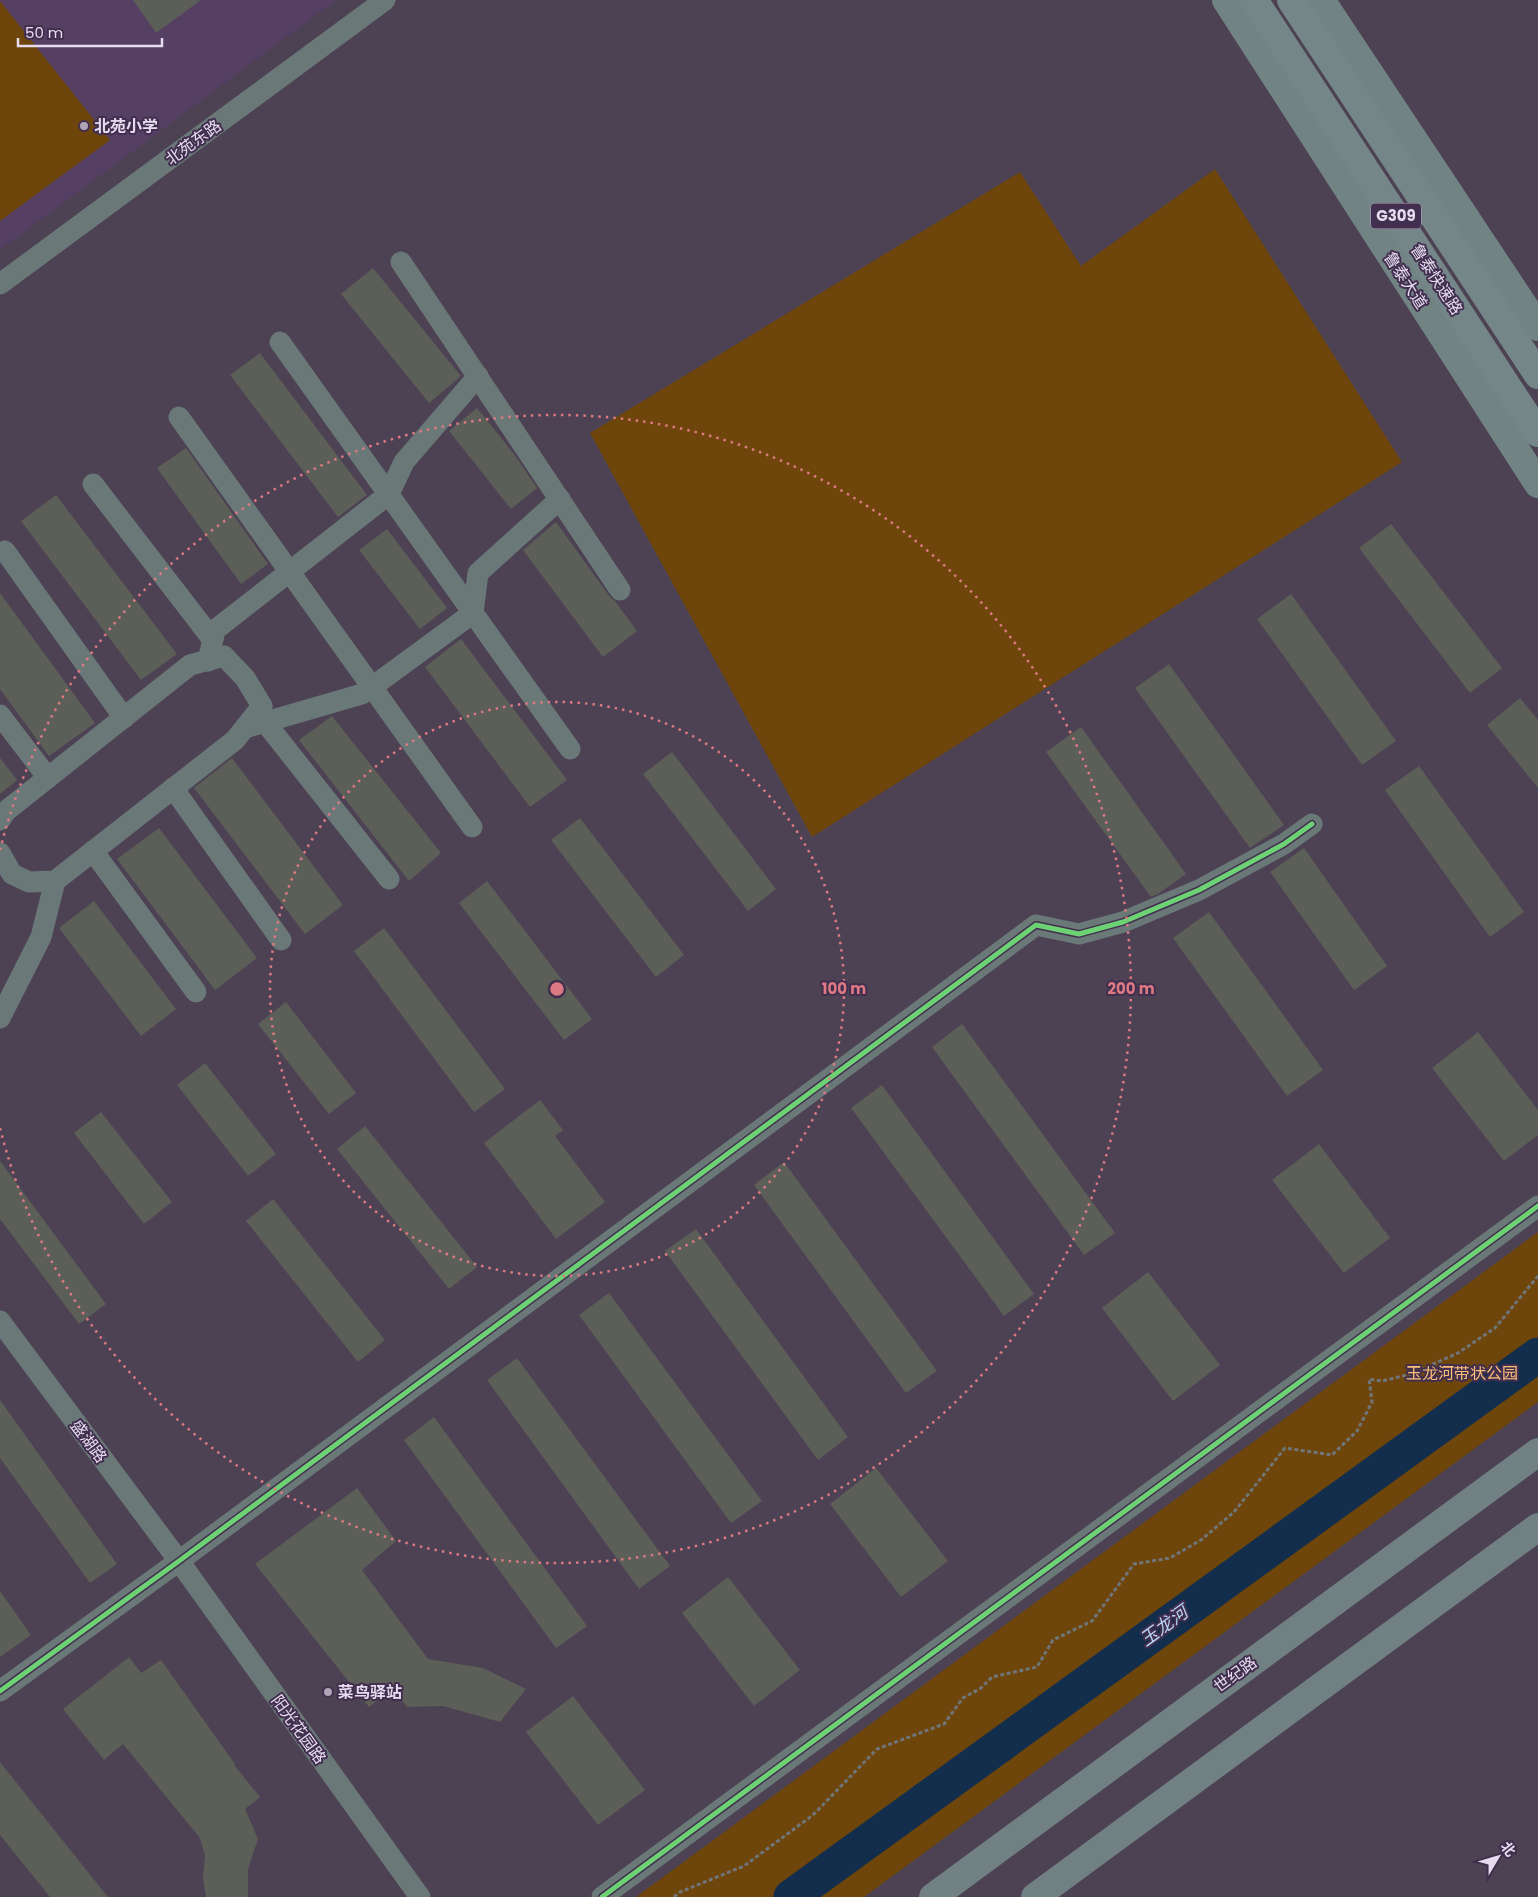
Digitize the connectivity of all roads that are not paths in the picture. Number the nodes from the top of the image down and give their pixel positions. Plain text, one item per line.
1 (385, 0) edge
2 (1226, 0) edge
3 (1254, 0) edge
4 (1291, 0) edge
5 (1321, 0) edge
6 (401, 262) dead end
7 (0, 284) edge
8 (1538, 327) edge
9 (280, 342) dead end
10 (1538, 375) edge
11 (478, 376) junction
12 (179, 417) dead end
13 (1538, 433) edge
14 (93, 484) dead end
15 (1538, 484) edge
16 (389, 494) junction
17 (560, 499) junction
18 (5, 551) dead end
19 (290, 572) junction
20 (620, 590) dead end
21 (473, 612) junction
22 (210, 650) junction
23 (372, 687) junction
24 (0, 715) edge
25 (124, 718) junction
26 (255, 725) junction
27 (570, 749) dead end
28 (48, 778) junction
29 (173, 788) junction
30 (0, 820) edge
31 (1312, 824) dead end
32 (472, 827) dead end
33 (93, 851) junction
34 (0, 853) edge
35 (389, 879) dead end
36 (55, 881) junction
37 (281, 940) dead end
38 (196, 992) dead end
39 (0, 1018) edge
40 (1538, 1206) edge
41 (0, 1321) edge
42 (1538, 1452) edge
43 (1538, 1527) edge
44 (179, 1561) junction
45 (0, 1691) edge
46 (420, 1897) edge
47 (602, 1897) edge
48 (933, 1897) edge
49 (1035, 1897) edge

1 - 7 street, 北苑东路
2 - 15 main road, 鲁泰大道
3 - 13 highway, 鲁泰快速路 / G309
4 - 10 highway, 鲁泰快速路 / G309
5 - 8 main road
6 - 11 street
9 - 16 street
11 - 16 street
11 - 17 street
12 - 19 street
14 - 22 street
16 - 19 street
16 - 21 street
17 - 20 street
17 - 21 street
18 - 25 street
19 - 22 street
19 - 23 street
21 - 23 street
21 - 27 street
22 - 25 street
22 - 26 street
23 - 26 street
23 - 32 street
24 - 28 street
25 - 28 street
26 - 29 street
26 - 35 street
28 - 30 street
29 - 33 street
29 - 37 street
31 - 44 street
33 - 36 street
33 - 38 street
34 - 36 street
36 - 39 street
40 - 47 street
41 - 44 street, 盛湖路
42 - 48 main road, 世纪路
43 - 49 main road
44 - 45 street
44 - 46 street, 阳光花园路

